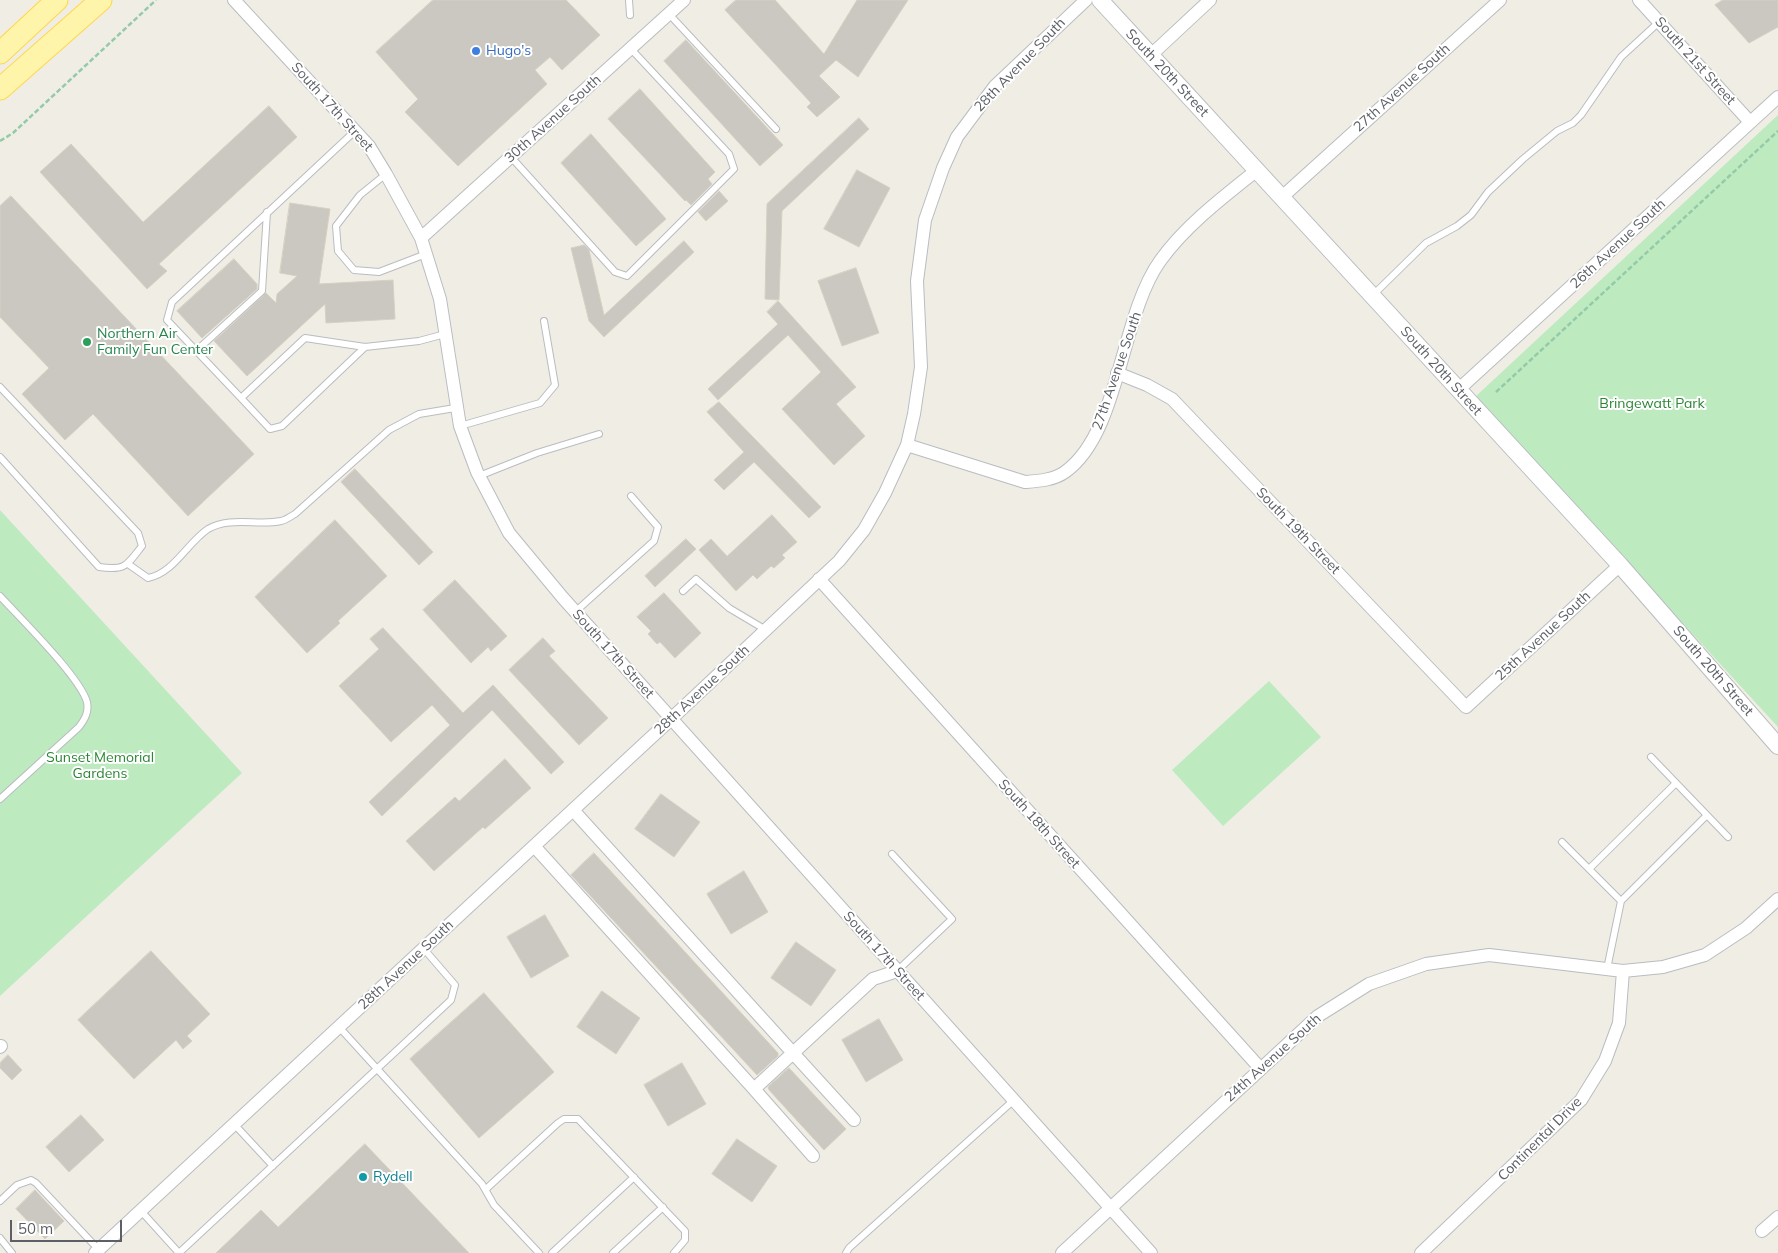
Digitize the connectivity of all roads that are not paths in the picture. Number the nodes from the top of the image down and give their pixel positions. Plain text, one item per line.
1 (58, 0) edge
2 (100, 0) edge
3 (234, 0) edge
4 (630, 0) edge
5 (684, 0) edge
6 (1086, 0) edge
7 (1100, 0) edge
8 (1210, 0) edge
9 (1500, 0) edge
10 (1640, 0) edge
11 (669, 14) junction
12 (630, 15) dead end
13 (1659, 22) junction
14 (631, 49) junction
15 (0, 53) edge
16 (1151, 55) junction
17 (0, 89) edge
18 (1778, 97) edge
19 (1750, 122) junction
20 (776, 129) dead end
21 (355, 131) junction
22 (511, 157) junction
23 (1257, 170) junction
24 (386, 174) junction
25 (1282, 197) junction
26 (267, 212) junction
27 (421, 238) junction
28 (426, 254) junction
29 (1372, 296) junction
30 (544, 322) dead end
31 (445, 334) junction
32 (365, 347) junction
33 (196, 351) junction
34 (1117, 373) junction
35 (0, 387) edge
36 (1458, 390) junction
37 (241, 398) junction
38 (455, 408) junction
39 (460, 426) junction
40 (599, 434) dead end
41 (907, 445) junction
42 (0, 458) edge
43 (479, 476) junction
44 (631, 496) dead end
45 (128, 564) junction
46 (1620, 565) junction
47 (819, 579) junction
48 (683, 591) dead end
49 (0, 596) edge
50 (576, 612) junction
51 (766, 630) junction
52 (1466, 707) joint
53 (671, 719) junction
54 (1778, 746) edge
55 (1651, 757) dead end
56 (1676, 783) junction
57 (0, 798) edge
58 (572, 810) junction
59 (1707, 815) junction
60 (1728, 837) dead end
61 (1562, 842) dead end
62 (534, 846) junction
63 (892, 854) dead end
64 (1589, 869) junction
65 (1778, 899) edge
66 (1621, 901) junction
67 (424, 949) junction
68 (1607, 969) junction
69 (898, 971) junction
70 (1623, 971) junction
71 (339, 1027) junction
72 (793, 1054) junction
73 (1260, 1068) junction
74 (377, 1069) junction
75 (754, 1089) junction
76 (1014, 1100) junction
77 (854, 1120) dead end
78 (234, 1124) junction
79 (813, 1156) dead end
80 (272, 1166) junction
81 (634, 1177) junction
82 (486, 1189) junction
83 (0, 1201) edge
84 (663, 1207) junction
85 (1110, 1207) junction
86 (141, 1211) junction
87 (1778, 1217) edge
88 (1762, 1232) dead end
89 (0, 1238) edge
90 (97, 1251) edge
91 (1425, 1252) edge
92 (12, 1253) edge
93 (179, 1253) edge
94 (539, 1253) edge
95 (552, 1253) edge
96 (613, 1253) edge
97 (674, 1253) edge
98 (846, 1253) edge
99 (1062, 1253) edge
100 (1151, 1253) edge

1 - 15 main road
2 - 17 main road
3 - 21 street, South 17th Street
4 - 12 lane
5 - 11 street, 30th Avenue South
6 - 41 street, 28th Avenue South
7 - 16 street, South 20th Street
8 - 16 street
9 - 25 street, 27th Avenue South
10 - 13 street, South 21st Street
11 - 14 street, 30th Avenue South
11 - 20 lane
13 - 19 street, South 21st Street
13 - 29 lane
14 - 22 street, 30th Avenue South
14 - 22 lane
16 - 23 street, South 20th Street
18 - 19 street, 26th Avenue South
19 - 36 street, 26th Avenue South
21 - 24 street, South 17th Street
21 - 26 lane
22 - 27 street, 30th Avenue South
23 - 25 street, South 20th Street
23 - 34 street, 27th Avenue South
24 - 27 street, South 17th Street
24 - 28 lane
25 - 29 street, South 20th Street
26 - 33 lane
26 - 33 lane
27 - 28 street, South 17th Street
28 - 31 street, South 17th Street
29 - 36 street, South 20th Street
30 - 39 lane
31 - 32 lane
31 - 38 street, South 17th Street
32 - 37 lane
32 - 37 lane
33 - 37 lane
34 - 41 street, 27th Avenue South
34 - 52 street, South 19th Street
35 - 45 lane
36 - 46 street, South 20th Street
38 - 39 street, South 17th Street
38 - 45 lane
39 - 43 street, South 17th Street
40 - 43 lane
41 - 47 street, 28th Avenue South
42 - 45 lane
43 - 50 street, South 17th Street
44 - 50 lane
46 - 52 street, 25th Avenue South
46 - 54 street, South 20th Street
47 - 51 street, 28th Avenue South
47 - 73 street, South 18th Street
48 - 51 lane
49 - 57 lane
50 - 53 street, South 17th Street
51 - 53 street, 28th Avenue South
53 - 58 street, 28th Avenue South
53 - 69 street, South 17th Street
55 - 56 lane
56 - 59 lane
56 - 64 lane
58 - 62 street, 28th Avenue South
58 - 72 street
59 - 60 lane
59 - 66 lane
61 - 64 lane
62 - 67 street, 28th Avenue South
62 - 75 street
63 - 69 lane
64 - 66 lane
65 - 70 street, 24th Avenue South
66 - 68 lane
67 - 71 street, 28th Avenue South
67 - 74 lane
68 - 70 street, 24th Avenue South
68 - 73 street, 24th Avenue South
69 - 72 street
69 - 76 street, South 17th Street
70 - 91 street, Continental Drive
71 - 74 lane
71 - 78 street, 28th Avenue South
72 - 75 street
72 - 77 street
73 - 85 street, 24th Avenue South
74 - 80 lane
74 - 82 lane
75 - 79 street
76 - 85 street, South 17th Street
76 - 98 lane
78 - 80 lane
78 - 86 street, 28th Avenue South
80 - 93 lane
81 - 82 lane
81 - 84 lane
81 - 95 lane
82 - 94 lane
83 - 90 lane
84 - 96 lane
84 - 97 lane
85 - 99 street, 24th Avenue South
85 - 100 street, South 17th Street
86 - 90 street, 28th Avenue South
86 - 93 lane
87 - 88 street
89 - 92 lane

